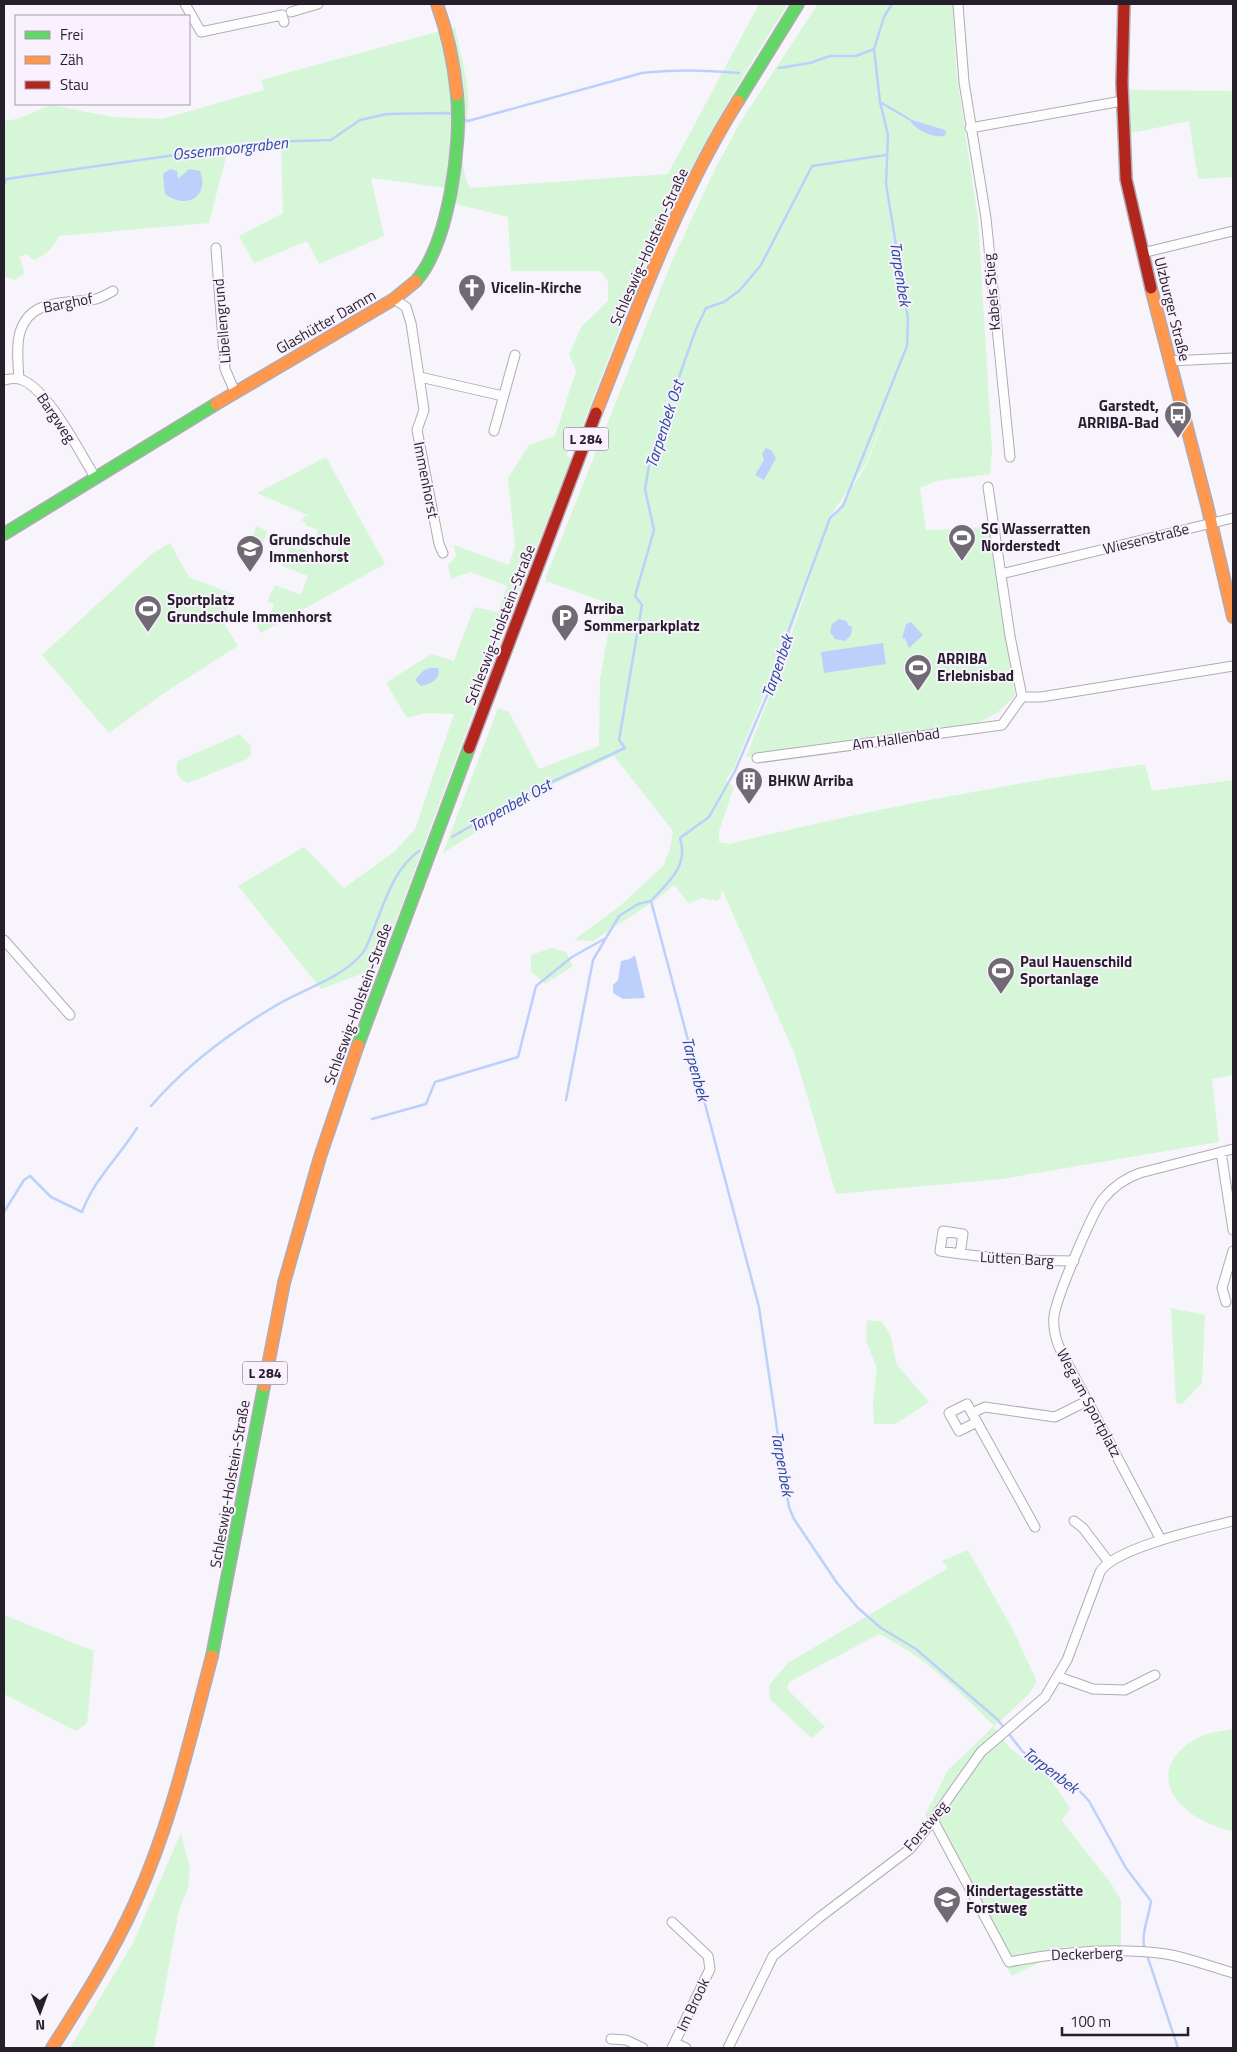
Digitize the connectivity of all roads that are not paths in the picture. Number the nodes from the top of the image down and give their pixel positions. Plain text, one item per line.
1 (185, 4) edge
2 (318, 4) edge
3 (437, 4) edge
4 (798, 4) edge
5 (958, 4) edge
6 (1124, 4) edge
7 (291, 12) dead end
8 (284, 22) dead end
9 (1122, 101) junction
10 (970, 128) junction
11 (1233, 231) edge
12 (216, 248) dead end
13 (1142, 253) junction
14 (114, 291) dead end
15 (394, 299) junction
16 (515, 355) dead end
17 (1233, 358) edge
18 (1169, 361) junction
19 (420, 377) junction
20 (19, 379) junction
21 (4, 380) edge
22 (235, 392) junction
23 (503, 396) junction
24 (494, 431) dead end
25 (1010, 457) dead end
26 (95, 477) junction
27 (988, 487) dead end
28 (1233, 518) edge
29 (1211, 524) junction
30 (4, 534) edge
31 (443, 553) dead end
32 (1001, 574) junction
33 (1233, 617) edge
34 (1233, 666) edge
35 (1022, 697) junction
36 (756, 758) dead end
37 (4, 940) edge
38 (70, 1015) dead end
39 (1233, 1149) edge
40 (1221, 1152) junction
41 (1233, 1230) edge
42 (1233, 1251) edge
43 (960, 1254) dead end
44 (1074, 1261) junction
45 (1226, 1302) dead end
46 (1087, 1401) junction
47 (972, 1413) junction
48 (977, 1422) junction
49 (1233, 1521) edge
50 (1074, 1522) dead end
51 (1035, 1527) dead end
52 (1161, 1540) junction
53 (1108, 1561) junction
54 (1155, 1675) dead end
55 (1059, 1677) junction
56 (934, 1820) junction
57 (672, 1922) dead end
58 (1233, 1973) edge
59 (611, 2040) dead end
60 (674, 2046) edge
61 (52, 2048) edge
62 (643, 2048) edge
63 (686, 2048) edge
64 (728, 2048) edge

1 - 8 street
2 - 7 street
3 - 15 main road, Glashütter Damm
4 - 61 main road, Schleswig-Holstein-Straße / L 284
5 - 10 street, Kabels Stieg
6 - 9 main road, Ulzburger Straße
9 - 10 street
9 - 13 main road, Ulzburger Straße
10 - 25 street, Kabels Stieg
11 - 13 street
12 - 22 street, Libellengrund
13 - 18 main road, Ulzburger Straße
14 - 20 street, Barghof
15 - 19 street, Immenhorst
15 - 22 main road, Glashütter Damm
16 - 23 street
17 - 18 street
18 - 29 main road, Ulzburger Straße
19 - 23 street
19 - 31 street, Immenhorst
20 - 21 street
20 - 26 street, Bargweg
22 - 26 main road, Glashütter Damm
23 - 24 street
26 - 30 main road, Glashütter Damm
27 - 32 street
28 - 29 street, Wiesenstraße
29 - 32 street, Wiesenstraße
29 - 33 main road, Ulzburger Straße
32 - 35 street
34 - 35 street
35 - 36 street, Am Hallenbad
37 - 38 street
39 - 40 street, Weg am Sportplatz
40 - 41 street
40 - 44 street, Weg am Sportplatz
42 - 45 street
43 - 44 street, Lütten Barg
44 - 46 street, Weg am Sportplatz
46 - 47 street
46 - 52 street, Weg am Sportplatz
47 - 48 street
47 - 48 street
48 - 51 street
49 - 52 street
50 - 53 street
52 - 53 street
53 - 55 street, Forstweg
54 - 55 street
55 - 56 street, Forstweg
56 - 58 street, Deckerberg
56 - 64 street, Forstweg
57 - 60 street, Im Brook
59 - 62 street
60 - 63 street, Im Brook

